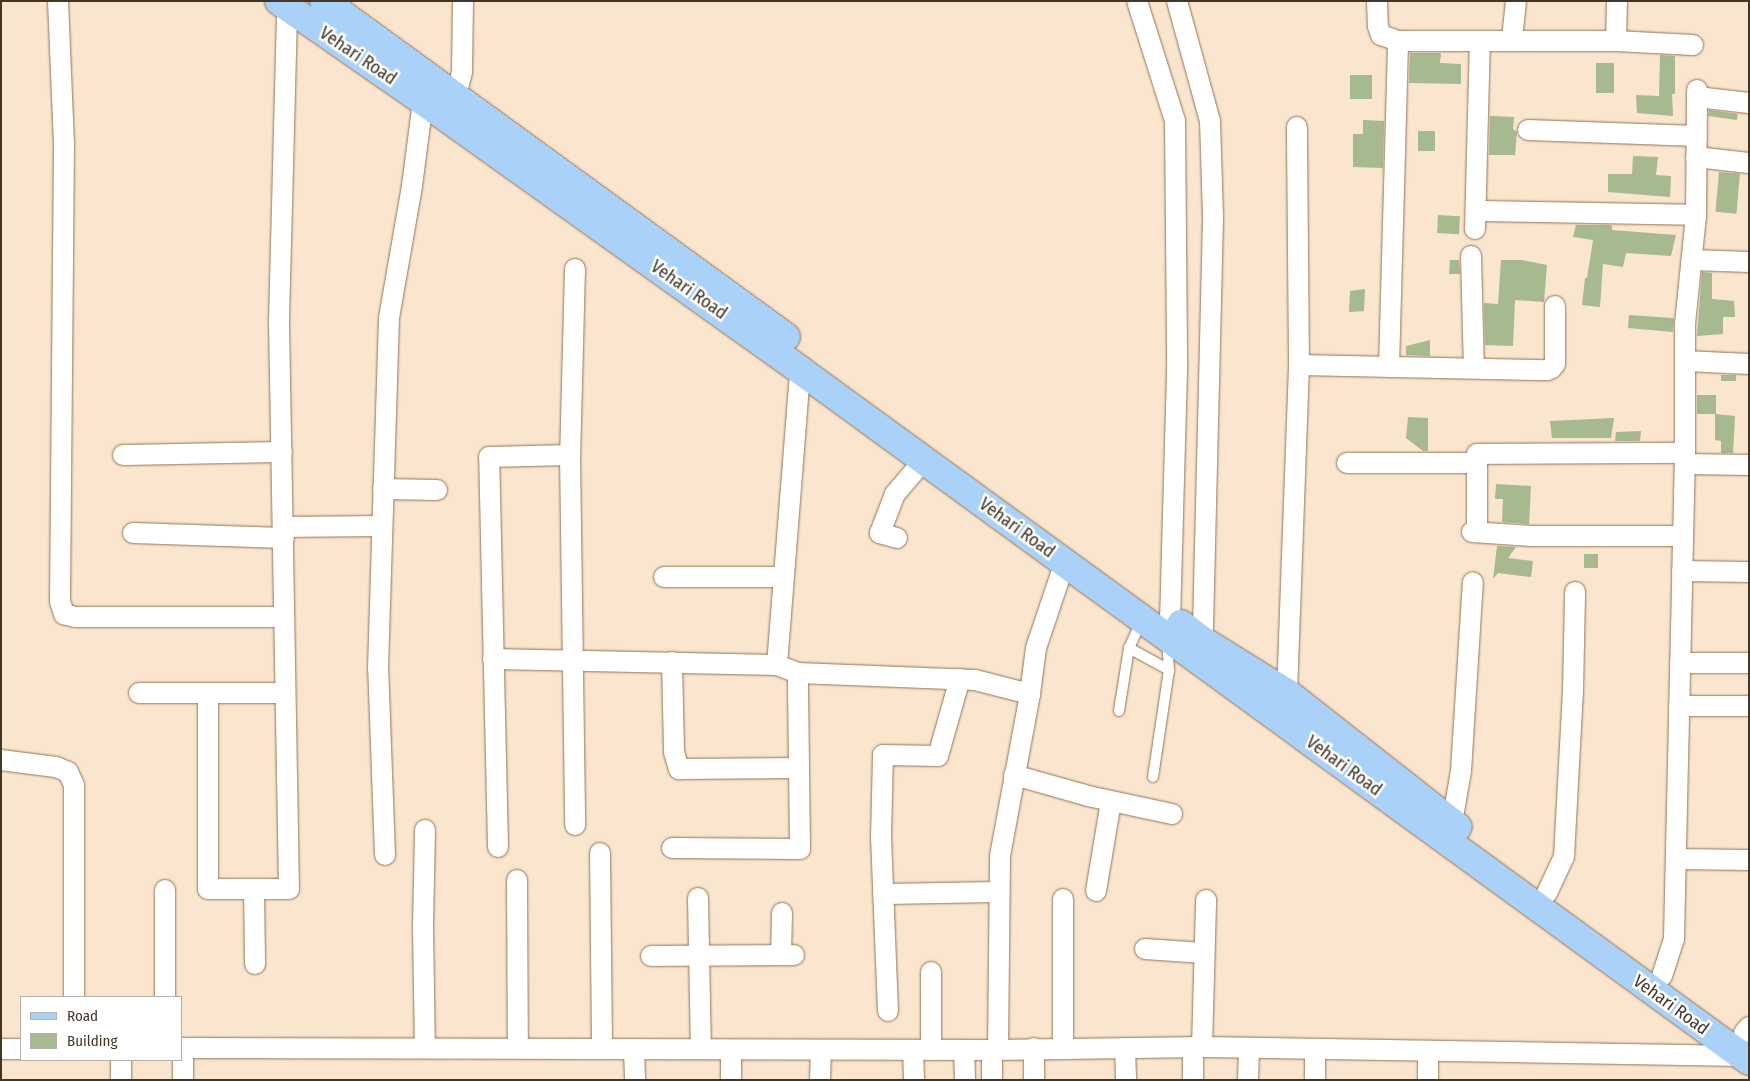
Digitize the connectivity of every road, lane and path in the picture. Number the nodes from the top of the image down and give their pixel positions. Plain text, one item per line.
1 (58, 1) edge
2 (324, 1) edge
3 (463, 1) edge
4 (1137, 1) edge
5 (1176, 1) edge
6 (1377, 1) edge
7 (1516, 1) edge
8 (1617, 1) edge
9 (283, 4) edge
10 (1512, 39) junction
11 (1398, 41) junction
12 (1480, 41) junction
13 (1616, 41) junction
14 (1693, 45) dead end
15 (456, 96) junction
16 (424, 101) junction
17 (1749, 104) edge
18 (1297, 126) dead end
19 (1528, 130) dead end
20 (1697, 136) junction
21 (1696, 157) junction
22 (1749, 163) edge
23 (1696, 215) junction
24 (1471, 256) dead end
25 (1692, 260) junction
26 (1749, 262) edge
27 (575, 269) dead end
28 (1555, 306) dead end
29 (1685, 361) junction
30 (1749, 364) edge
31 (1299, 365) junction
32 (1389, 366) junction
33 (1474, 368) junction
34 (800, 370) junction
35 (1206, 444) junction
36 (1175, 445) junction
37 (282, 452) junction
38 (122, 455) dead end
39 (570, 455) junction
40 (1685, 458) junction
41 (924, 460) junction
42 (1477, 462) junction
43 (1347, 463) dead end
44 (1749, 465) edge
45 (1174, 485) junction
46 (1205, 485) junction
47 (383, 489) junction
48 (437, 490) dead end
49 (382, 526) junction
50 (283, 532) junction
51 (133, 533) dead end
52 (1682, 536) junction
53 (897, 538) dead end
54 (1064, 562) junction
55 (1682, 571) junction
56 (1749, 572) edge
57 (783, 576) junction
58 (664, 577) dead end
59 (1473, 582) dead end
60 (1575, 592) dead end
61 (284, 617) junction
62 (1142, 619) junction
63 (1180, 644) junction
64 (1129, 648) junction
65 (493, 659) junction
66 (574, 659) junction
67 (672, 662) junction
68 (1680, 662) junction
69 (1749, 663) edge
70 (777, 665) junction
71 (798, 673) junction
72 (960, 679) junction
73 (139, 693) dead end
74 (208, 693) junction
75 (285, 693) junction
76 (1030, 694) junction
77 (1287, 694) junction
78 (1679, 706) junction
79 (1749, 706) edge
80 (1119, 711) dead end
81 (1, 760) edge
82 (799, 768) junction
83 (1014, 775) junction
84 (1154, 777) dead end
85 (1111, 802) junction
86 (1172, 814) dead end
87 (1452, 822) junction
88 (575, 825) dead end
89 (425, 830) dead end
90 (498, 846) dead end
91 (672, 848) dead end
92 (600, 853) dead end
93 (385, 855) dead end
94 (1676, 859) junction
95 (1749, 860) edge
96 (517, 880) dead end
97 (254, 888) junction
98 (166, 890) dead end
99 (1096, 891) dead end
100 (999, 892) junction
101 (1548, 893) junction
102 (883, 894) junction
103 (698, 898) dead end
104 (1063, 899) dead end
105 (1206, 900) dead end
106 (782, 913) dead end
107 (1145, 948) dead end
108 (1204, 953) junction
109 (699, 955) junction
110 (651, 956) dead end
111 (255, 964) dead end
112 (931, 972) dead end
113 (1662, 976) junction
114 (74, 996) edge
115 (165, 996) edge
116 (888, 1011) dead end
117 (1746, 1043) edge
118 (1197, 1047) junction
119 (182, 1048) edge
120 (425, 1048) junction
121 (518, 1048) junction
122 (1034, 1048) junction
123 (1063, 1048) junction
124 (1126, 1048) junction
125 (1249, 1048) junction
126 (1, 1049) edge
127 (20, 1049) edge
128 (602, 1049) junction
129 (634, 1049) junction
130 (701, 1050) junction
131 (731, 1050) junction
132 (821, 1050) junction
133 (922, 1050) junction
134 (964, 1050) junction
135 (995, 1050) junction
136 (1315, 1050) junction
137 (1428, 1052) junction
138 (121, 1061) edge
139 (121, 1080) edge
140 (183, 1080) edge
141 (634, 1080) edge
142 (731, 1080) edge
143 (820, 1080) edge
144 (914, 1080) edge
145 (965, 1080) edge
146 (992, 1080) edge
147 (1034, 1080) edge
148 (1126, 1080) edge
149 (1193, 1080) edge
150 (1248, 1080) edge
151 (1314, 1080) edge
152 (1428, 1080) edge

1 - 61 street
2 - 15 main road, Vehari Road
3 - 15 street
4 - 36 street
5 - 35 street
6 - 11 street
7 - 10 street
8 - 13 street
9 - 16 main road, Vehari Road
9 - 37 street
10 - 12 street
10 - 13 street
11 - 12 street
11 - 32 street
12 - 23 street
13 - 14 street
15 - 63 main road, Vehari Road
16 - 34 main road, Vehari Road
16 - 47 street
17 - 20 street
18 - 31 street
19 - 20 street
20 - 21 street
21 - 22 street
21 - 23 street
23 - 25 street
24 - 33 street
25 - 26 street
25 - 29 street
27 - 39 street
28 - 33 street
29 - 30 street
29 - 40 street
31 - 32 street
31 - 77 street
32 - 33 street
34 - 41 main road, Vehari Road
34 - 57 street
35 - 36 street
35 - 46 street
36 - 45 street
37 - 38 street
37 - 50 street
39 - 65 street
39 - 66 street
40 - 42 street
40 - 44 street
40 - 52 street
41 - 53 street
41 - 54 main road, Vehari Road
42 - 43 street
42 - 52 street
45 - 46 street
45 - 63 street
46 - 63 street
47 - 48 street
47 - 49 street
49 - 50 street
49 - 93 street
50 - 51 street
50 - 61 street
52 - 55 street
54 - 62 main road, Vehari Road
54 - 76 street
55 - 56 street
55 - 68 street
57 - 58 street
57 - 70 street
59 - 87 street
60 - 101 street
61 - 75 street
62 - 63 main road, Vehari Road
62 - 64 lane
63 - 64 lane
63 - 77 main road, Vehari Road
63 - 84 lane
63 - 117 main road, Vehari Road
64 - 80 lane
65 - 66 street
65 - 90 street
66 - 67 street
66 - 88 street
67 - 70 street
67 - 82 street
68 - 69 street
68 - 78 street
70 - 71 street
71 - 72 street
71 - 82 street
72 - 76 street
72 - 102 street
73 - 74 street
74 - 75 street
74 - 97 street
75 - 97 street
76 - 83 street
77 - 87 main road, Vehari Road
78 - 79 street
78 - 94 street
81 - 114 street
82 - 91 street
83 - 85 street
83 - 100 street
85 - 86 street
85 - 99 street
87 - 101 main road, Vehari Road
89 - 120 street
92 - 128 street
94 - 95 street
94 - 113 street
96 - 121 street
97 - 111 street
98 - 115 street
100 - 102 street
100 - 135 street
101 - 113 main road, Vehari Road
102 - 116 street
103 - 109 street
104 - 123 street
105 - 108 street
106 - 109 street
107 - 108 street
108 - 118 street
109 - 110 street
109 - 130 street
112 - 133 street
113 - 117 main road, Vehari Road
117 - 137 street
118 - 124 street
118 - 125 street
118 - 149 street
119 - 120 street
119 - 140 street
120 - 121 street
121 - 128 street
122 - 123 street
122 - 135 street
122 - 147 street
123 - 124 street
124 - 148 street
125 - 136 street
125 - 150 street
126 - 127 street
128 - 129 street
129 - 130 street
129 - 141 street
130 - 131 street
131 - 132 street
131 - 142 street
132 - 133 street
132 - 143 street
133 - 134 street
133 - 144 street
134 - 135 street
134 - 145 street
135 - 146 street
136 - 137 street
136 - 151 street
137 - 152 street
138 - 139 street

